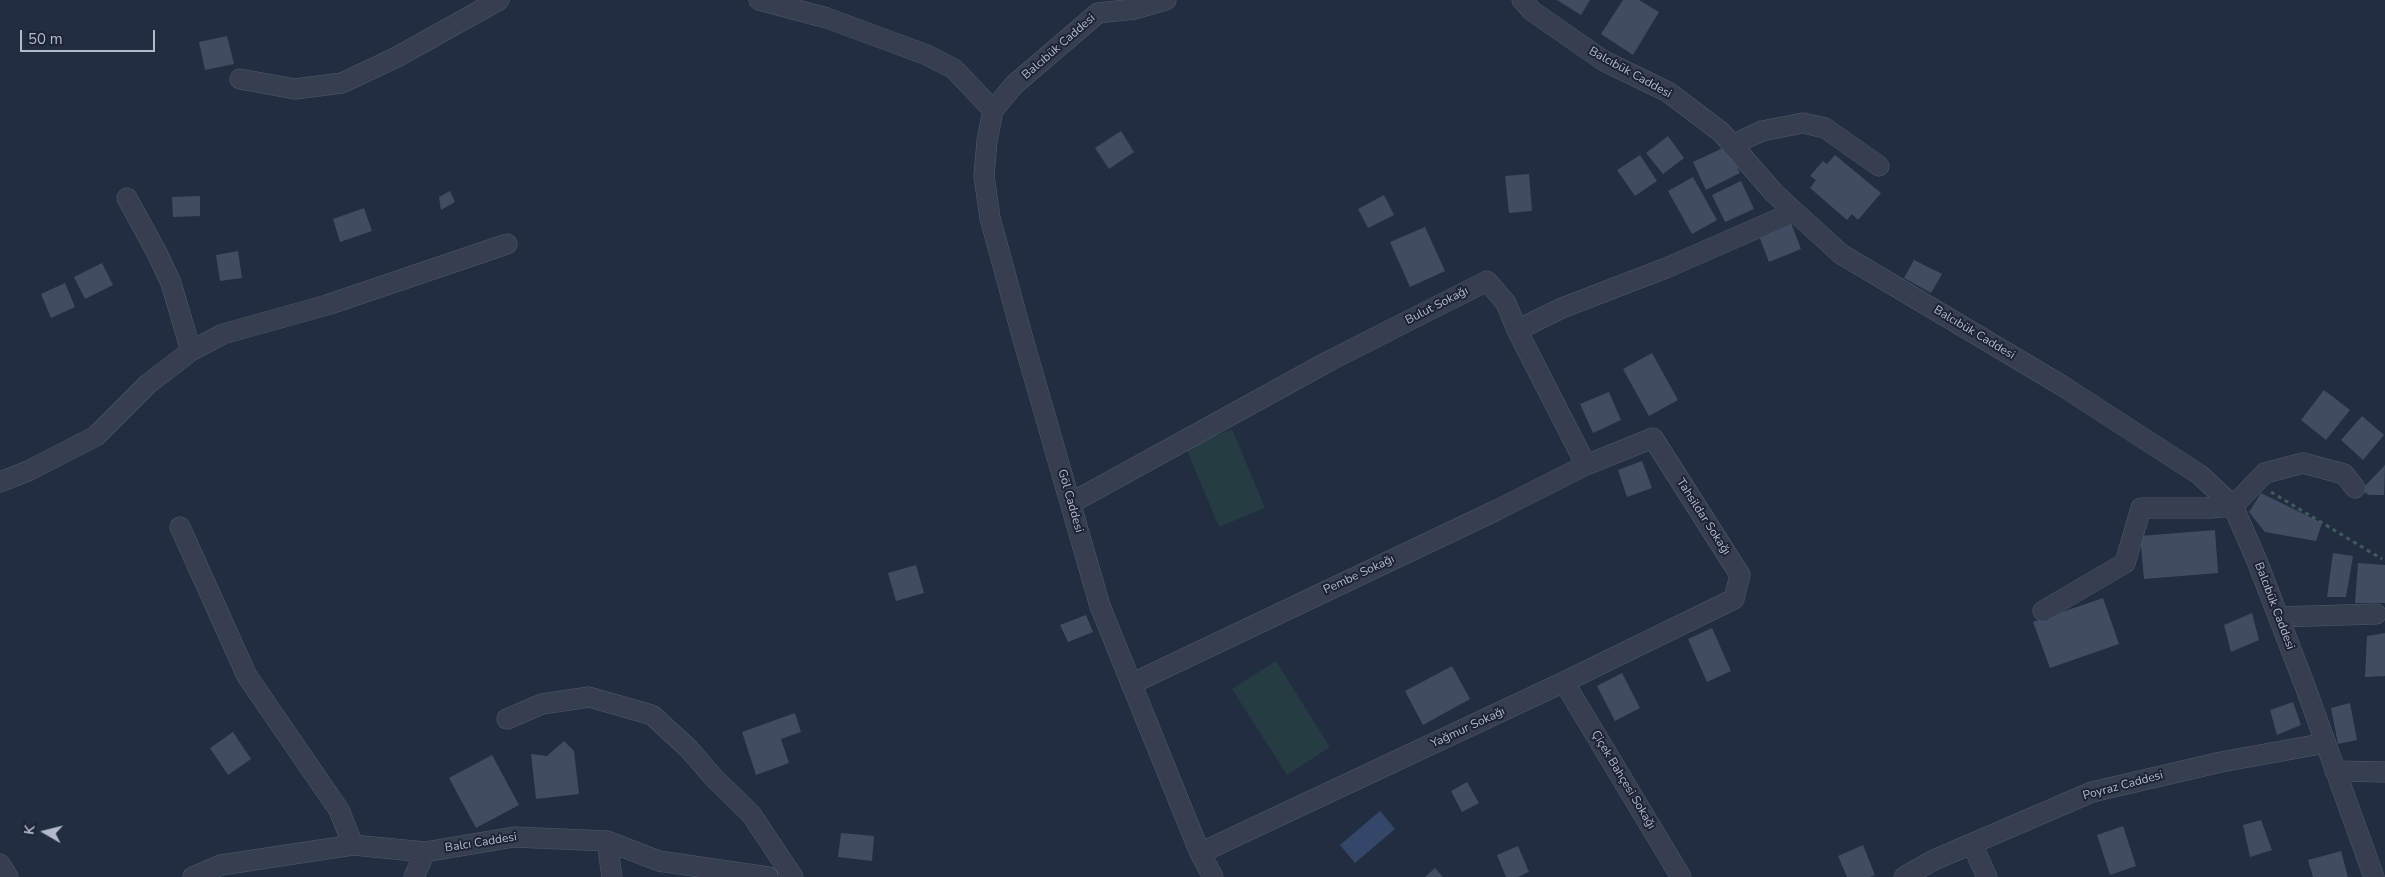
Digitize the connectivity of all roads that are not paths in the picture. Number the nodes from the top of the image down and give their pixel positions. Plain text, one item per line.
1 (499, 0) edge
2 (759, 0) edge
3 (1115, 0) edge
4 (1166, 0) edge
5 (1522, 0) edge
6 (1098, 13) junction
7 (240, 78) dead end
8 (993, 110) junction
9 (1732, 145) junction
10 (1879, 166) dead end
11 (127, 198) dead end
12 (1794, 212) junction
13 (507, 244) dead end
14 (1517, 330) junction
15 (191, 351) junction
16 (1653, 438) joint
17 (1586, 465) junction
18 (0, 482) edge
19 (2355, 488) dead end
20 (1070, 503) junction
21 (2232, 506) junction
22 (180, 526) dead end
23 (1734, 599) joint
24 (2043, 611) dead end
25 (2376, 614) dead end
26 (2278, 617) junction
27 (1564, 682) junction
28 (1131, 684) junction
29 (507, 719) dead end
30 (2326, 743) junction
31 (2335, 771) junction
32 (2385, 772) edge
33 (607, 840) junction
34 (1972, 844) junction
35 (353, 845) junction
36 (425, 852) junction
37 (1200, 853) junction
38 (0, 864) edge
39 (8, 877) edge
40 (193, 877) edge
41 (414, 877) edge
42 (612, 877) edge
43 (768, 877) edge
44 (793, 877) edge
45 (1213, 877) edge
46 (1681, 877) edge
47 (1904, 877) edge
48 (1987, 877) edge
49 (2374, 877) edge

1 - 7 street
2 - 8 street
3 - 6 street
4 - 6 street, Balcıbük Caddesi
5 - 9 street, Balcıbük Caddesi
6 - 8 street, Balcıbük Caddesi
8 - 20 street, Göl Caddesi
9 - 10 street
9 - 12 street, Balcıbük Caddesi
11 - 15 street
12 - 14 street
12 - 21 street, Balcıbük Caddesi
13 - 15 street
14 - 17 street
14 - 20 street, Bulut Sokağı
15 - 18 street
16 - 17 street, Pembe Sokağı
16 - 23 street, Tahsildar Sokağı
17 - 28 street, Pembe Sokağı
19 - 21 street
20 - 28 street, Göl Caddesi
21 - 24 street
21 - 26 street, Balcıbük Caddesi
22 - 35 street
23 - 27 street, Yağmur Sokağı
25 - 26 street
26 - 30 street, Balcıbük Caddesi
27 - 37 street, Yağmur Sokağı
27 - 46 street, Çiçek Bahçesi Sokağı
28 - 37 street, Göl Caddesi
29 - 44 street
30 - 31 street, Balcıbük Caddesi
30 - 34 street, Poyraz Caddesi
31 - 32 street
31 - 49 street, Balcıbük Caddesi
33 - 36 street, Balcı Caddesi
33 - 42 street
33 - 43 street, Balcı Caddesi
34 - 47 street, Poyraz Caddesi
34 - 48 street
35 - 36 street, Balcı Caddesi
35 - 40 street, Balcı Caddesi
36 - 41 street
37 - 45 street, Göl Caddesi
38 - 39 street

